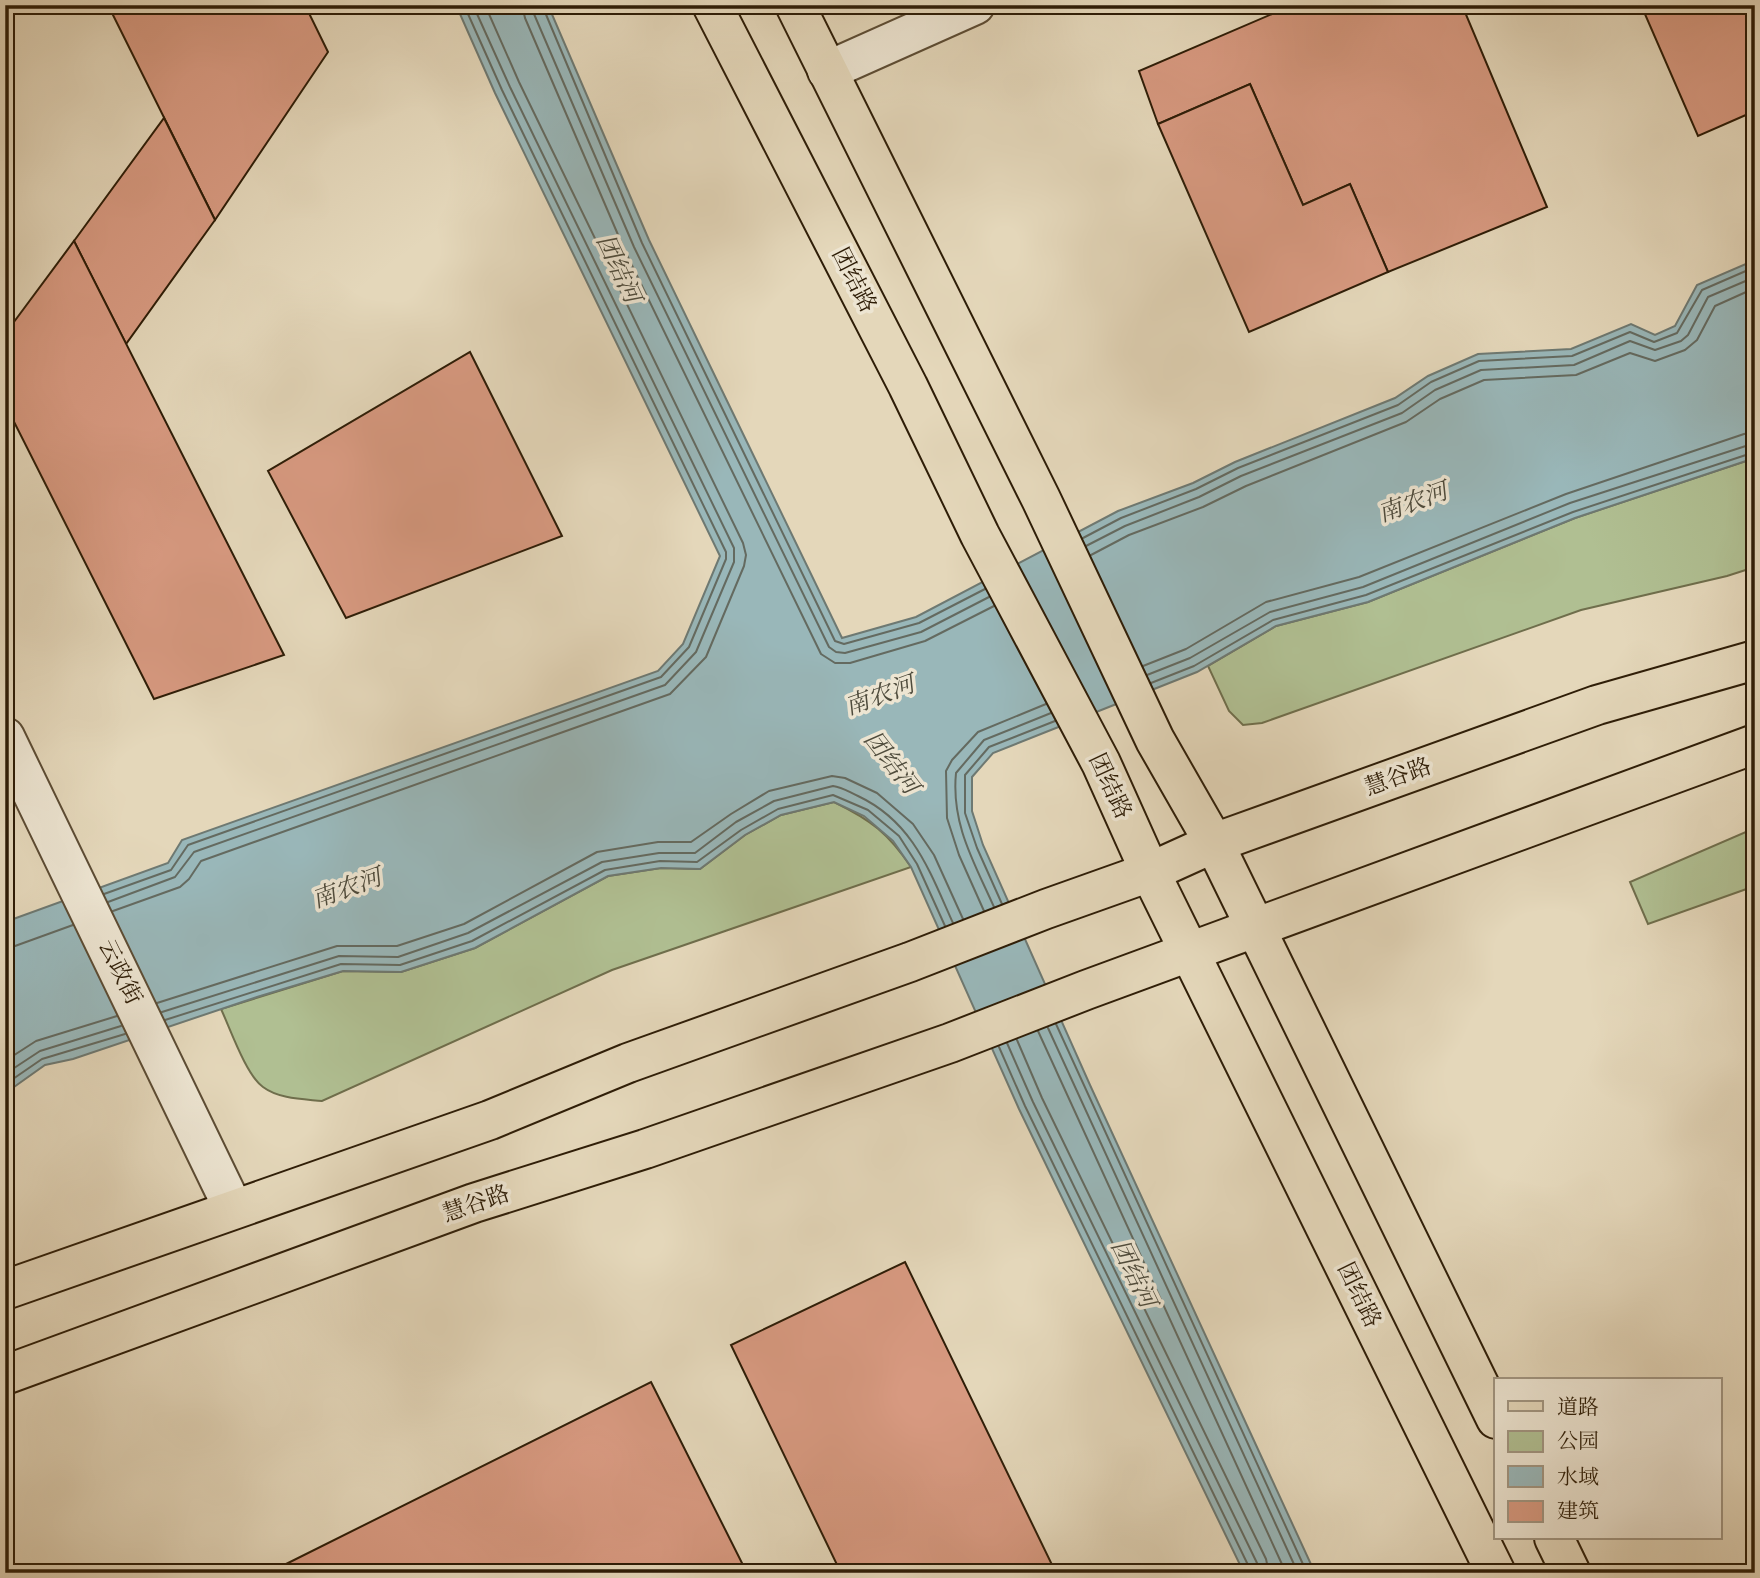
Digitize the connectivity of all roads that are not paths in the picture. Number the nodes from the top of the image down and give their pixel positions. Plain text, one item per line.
1 (712, 5) edge
2 (795, 5) edge
3 (975, 5) edge
4 (827, 71) junction
5 (1755, 660) edge
6 (5, 737) edge
7 (1755, 744) edge
8 (1214, 843) junction
9 (1150, 872) junction
10 (1255, 928) junction
11 (1190, 953) junction
12 (233, 1208) junction
13 (5, 1290) edge
14 (5, 1375) edge
15 (1494, 1415) edge
16 (1555, 1540) edge
17 (1496, 1573) edge
18 (1571, 1573) edge

1 - 9 main road, 团结路
2 - 4 main road
3 - 4 street
4 - 8 main road
5 - 8 main road, 慧谷路
6 - 12 street, 云政街
7 - 10 main road
8 - 9 main road, 慧谷路
8 - 10 main road
9 - 11 main road, 团结路
9 - 12 main road, 慧谷路
10 - 11 main road
10 - 15 main road
11 - 14 main road, 慧谷路
11 - 17 main road, 团结路
12 - 13 main road
16 - 18 main road

